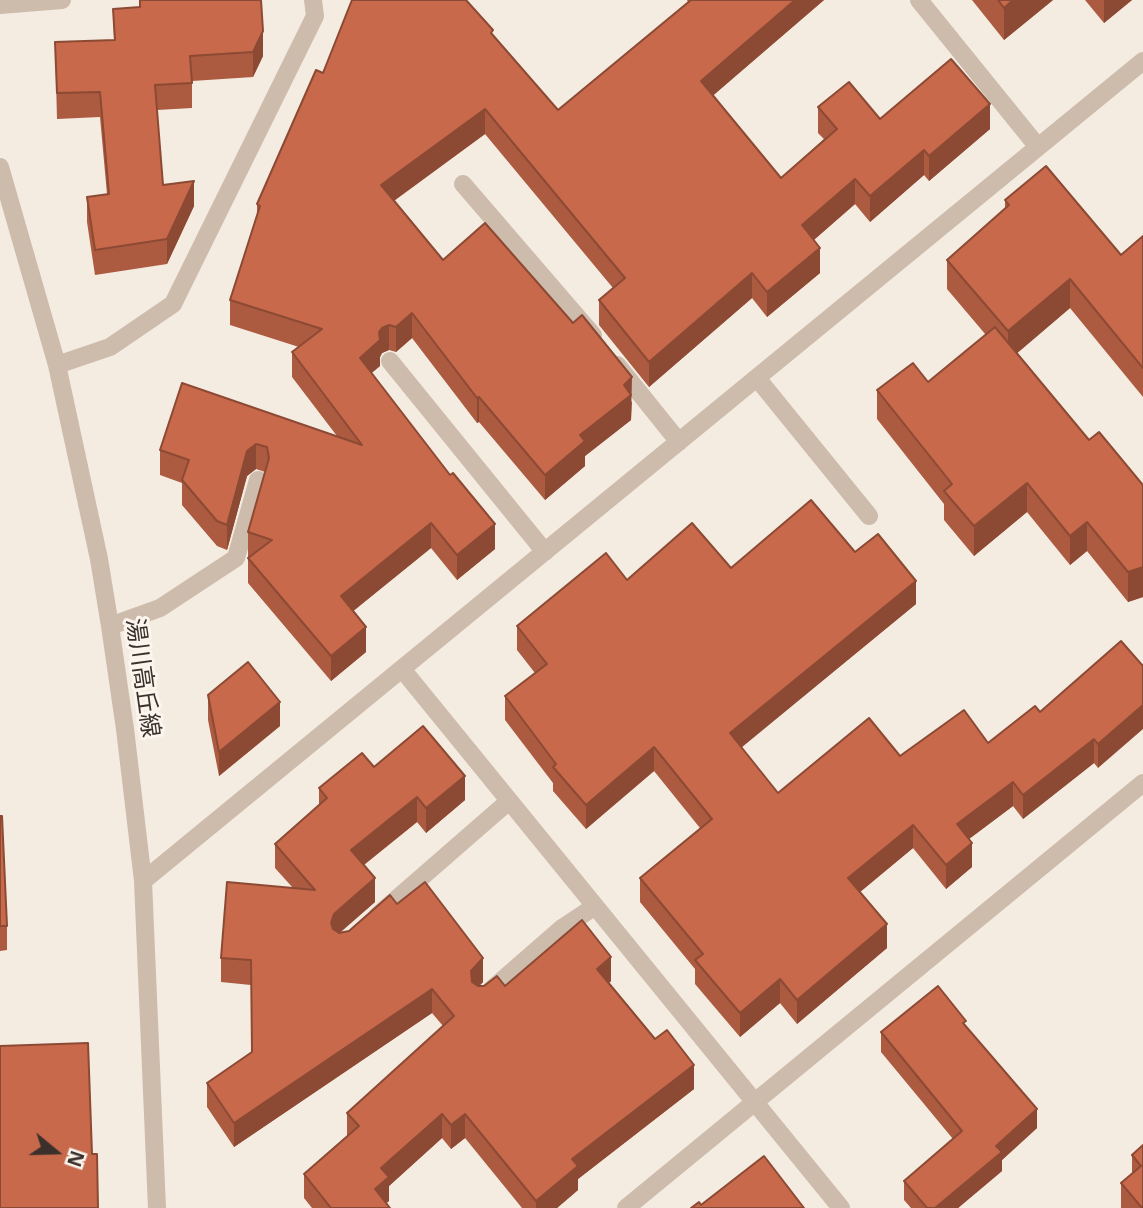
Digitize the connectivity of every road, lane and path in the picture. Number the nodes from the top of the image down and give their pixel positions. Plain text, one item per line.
1 (62, 0) edge
2 (313, 0) edge
3 (919, 0) edge
4 (0, 5) edge
5 (1143, 61) edge
6 (1038, 147) junction
7 (0, 167) edge
8 (463, 184) dead end
9 (390, 361) dead end
10 (57, 365) junction
11 (757, 378) junction
12 (679, 442) junction
13 (258, 480) dead end
14 (869, 516) dead end
15 (545, 551) junction
16 (110, 626) junction
17 (402, 669) junction
18 (1143, 783) edge
19 (509, 801) junction
20 (143, 881) junction
21 (594, 906) junction
22 (363, 928) edge
23 (481, 999) edge
24 (754, 1102) junction
25 (157, 1208) edge
26 (626, 1208) edge
27 (841, 1208) edge

1 - 4 street
2 - 10 street
3 - 6 street
5 - 6 street
6 - 11 street
7 - 10 street, 湯川高丘線
8 - 12 street
9 - 15 street
10 - 16 street, 湯川高丘線
11 - 12 street
11 - 14 street
12 - 15 street
13 - 16 street
15 - 17 street
16 - 20 street, 湯川高丘線
17 - 19 street
17 - 20 street
18 - 24 street
19 - 21 street
19 - 22 street
20 - 25 street, 湯川高丘線
21 - 23 street
21 - 24 street
24 - 26 street
24 - 27 street

